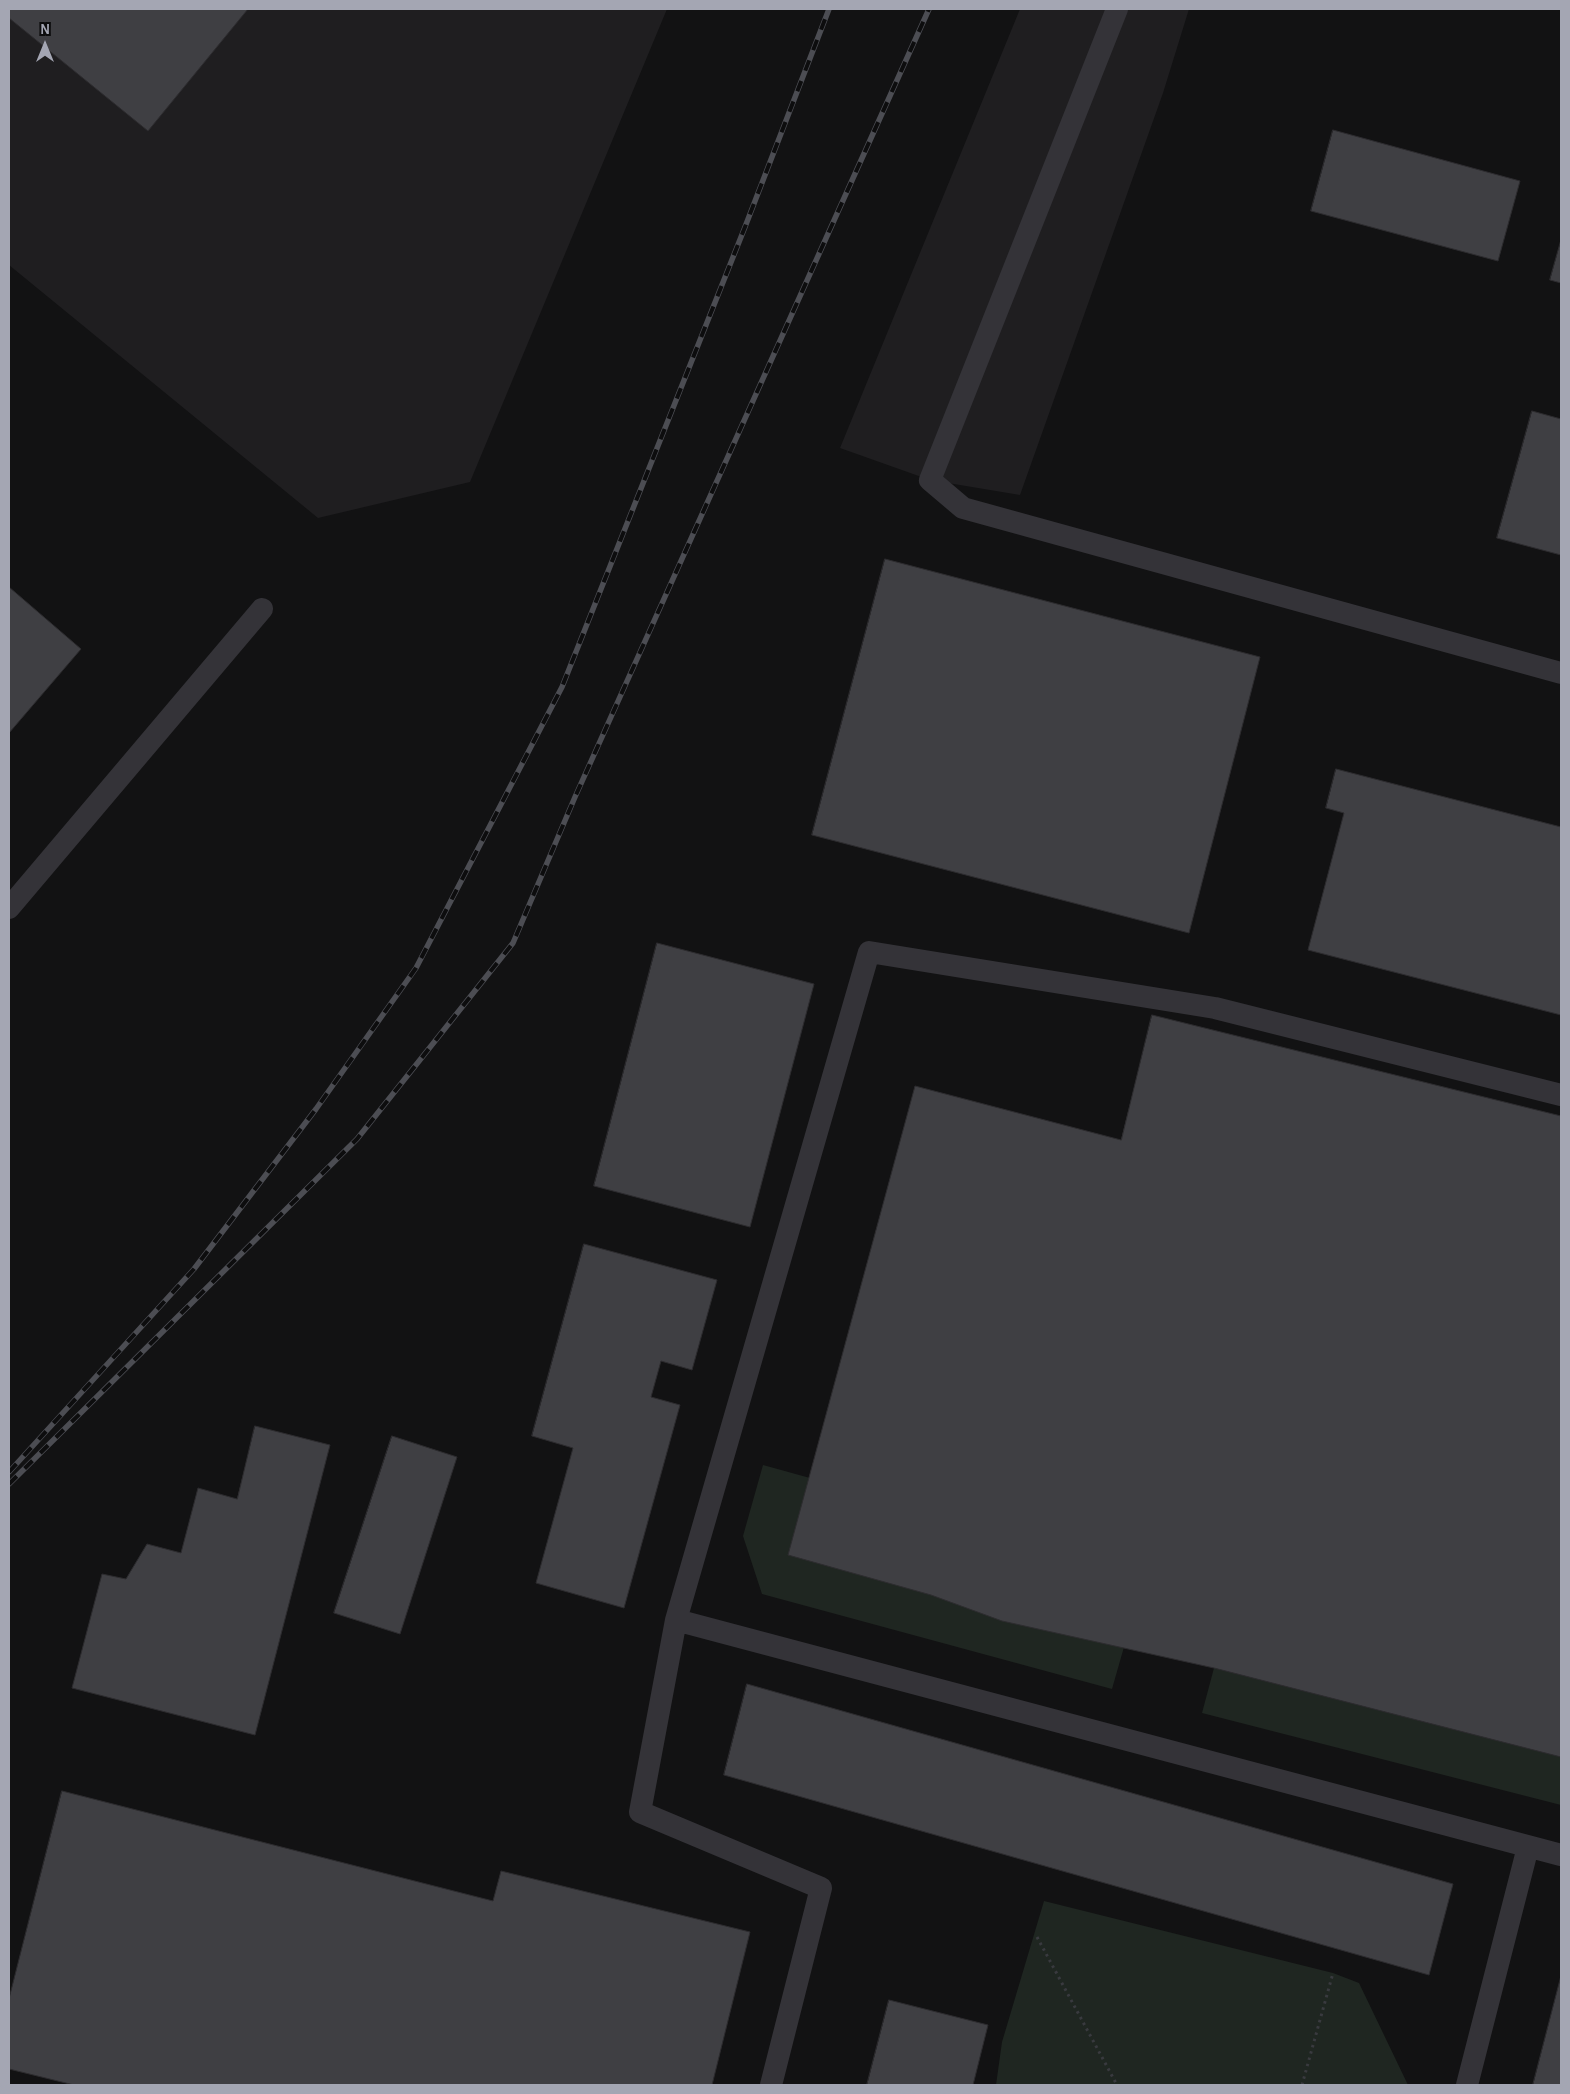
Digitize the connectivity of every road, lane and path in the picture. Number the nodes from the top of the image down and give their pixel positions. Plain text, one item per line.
1 (1117, 9) edge
2 (262, 610) dead end
3 (1561, 673) edge
4 (9, 908) edge
5 (1561, 1095) edge
6 (676, 1620) junction
7 (1528, 1847) junction
8 (1561, 1855) edge
9 (1037, 1937) dead end
10 (1333, 1973) dead end
11 (771, 2085) edge
12 (1116, 2085) edge
13 (1302, 2085) edge
14 (1468, 2085) edge

1 - 3 lane
2 - 4 lane
5 - 6 lane
6 - 7 lane
6 - 11 lane
7 - 8 lane
7 - 14 lane
9 - 12 path
10 - 13 path

